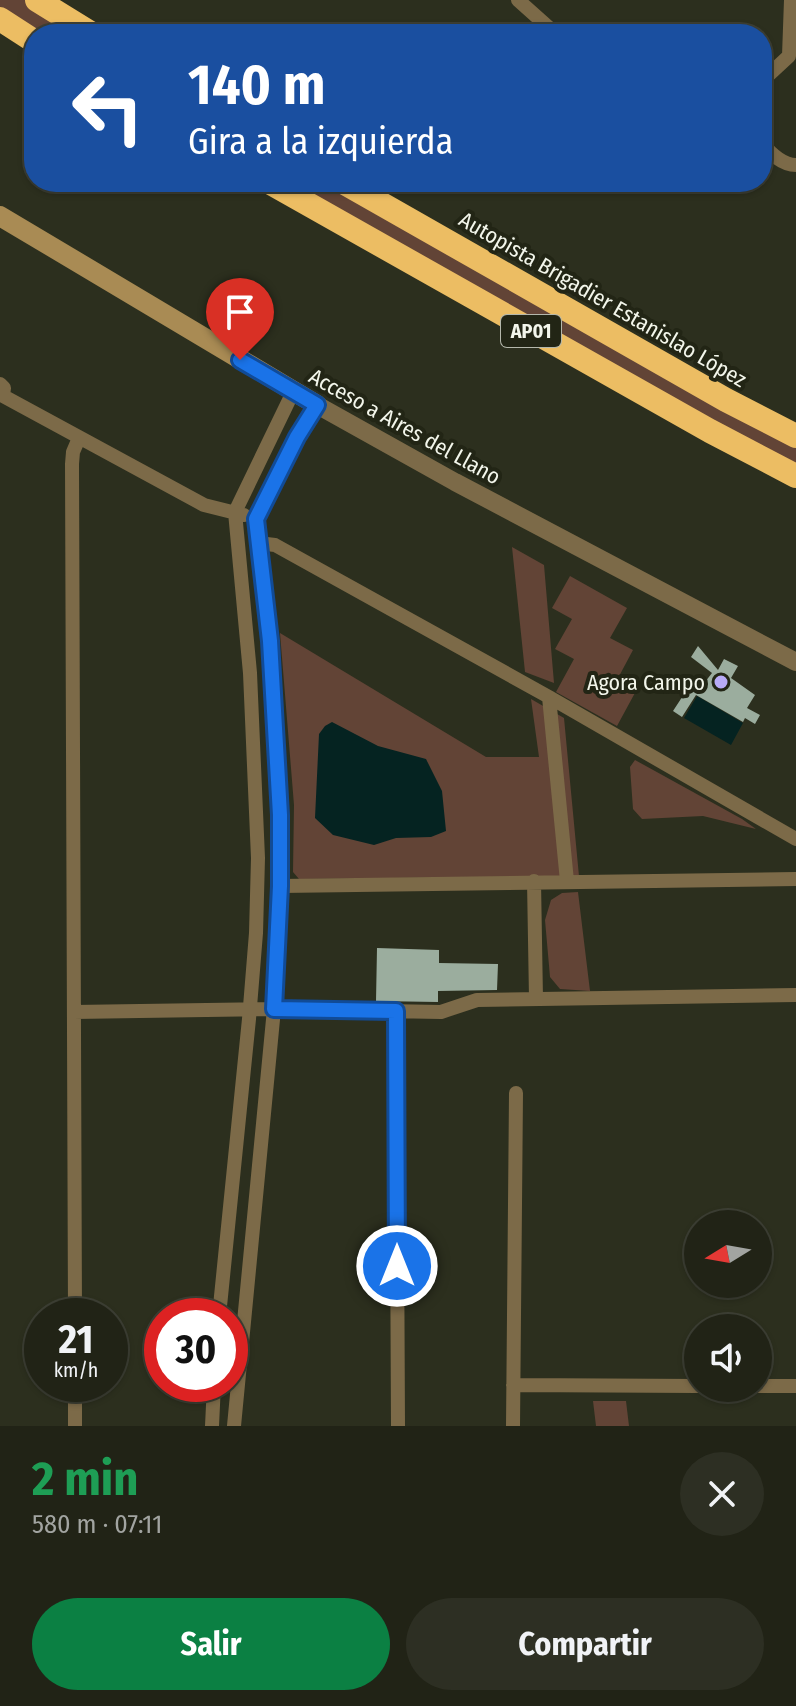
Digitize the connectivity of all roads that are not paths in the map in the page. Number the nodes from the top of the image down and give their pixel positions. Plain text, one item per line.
1 (37, 0) edge
2 (518, 0) edge
3 (791, 0) edge
4 (0, 19) edge
5 (76, 24) edge
6 (545, 24) edge
7 (24, 35) edge
8 (792, 62) edge
9 (772, 75) edge
10 (772, 153) edge
11 (772, 162) edge
12 (792, 165) edge
13 (287, 192) edge
14 (361, 192) edge
15 (0, 216) edge
16 (293, 392) junction
17 (1, 393) edge
18 (317, 405) junction
19 (796, 436) edge
20 (79, 438) junction
21 (796, 476) edge
22 (235, 512) junction
23 (256, 519) junction
24 (258, 543) junction
25 (796, 662) edge
26 (549, 697) junction
27 (796, 839) edge
28 (796, 879) edge
29 (534, 881) junction
30 (567, 881) junction
31 (280, 886) junction
32 (796, 995) edge
33 (536, 999) junction
34 (274, 1009) junction
35 (250, 1011) junction
36 (396, 1011) junction
37 (74, 1012) junction
38 (516, 1093) dead end
39 (75, 1298) edge
40 (221, 1298) edge
41 (513, 1385) junction
42 (684, 1386) edge
43 (772, 1386) edge
44 (796, 1386) edge
45 (75, 1402) edge
46 (213, 1402) edge
47 (75, 1426) edge
48 (212, 1426) edge
49 (234, 1426) edge
50 (398, 1426) edge
51 (513, 1426) edge

1 - 5 highway
2 - 6 street
3 - 8 street
4 - 7 highway
8 - 9 street
10 - 12 street
11 - 12 street
13 - 21 highway, AP01
14 - 19 highway, Autopista Brigadier Estanislao López / AP01
15 - 16 main road, Acceso a Aires del Llano
16 - 18 main road, Acceso a Aires del Llano
16 - 22 street
17 - 20 street
18 - 23 street
18 - 25 street, Acceso a Aires del Llano
20 - 22 street
20 - 37 street
22 - 23 street
22 - 35 street
23 - 24 street
24 - 26 street
24 - 31 street
26 - 27 street
26 - 30 street
28 - 30 street
29 - 30 street
29 - 31 street
29 - 33 street
31 - 34 street
32 - 33 street
33 - 36 street
34 - 35 street
34 - 36 street
34 - 49 street
35 - 37 street
35 - 40 street
36 - 50 street
37 - 39 street
38 - 41 street
41 - 42 street
41 - 51 street
43 - 44 street
45 - 47 street
46 - 48 street

